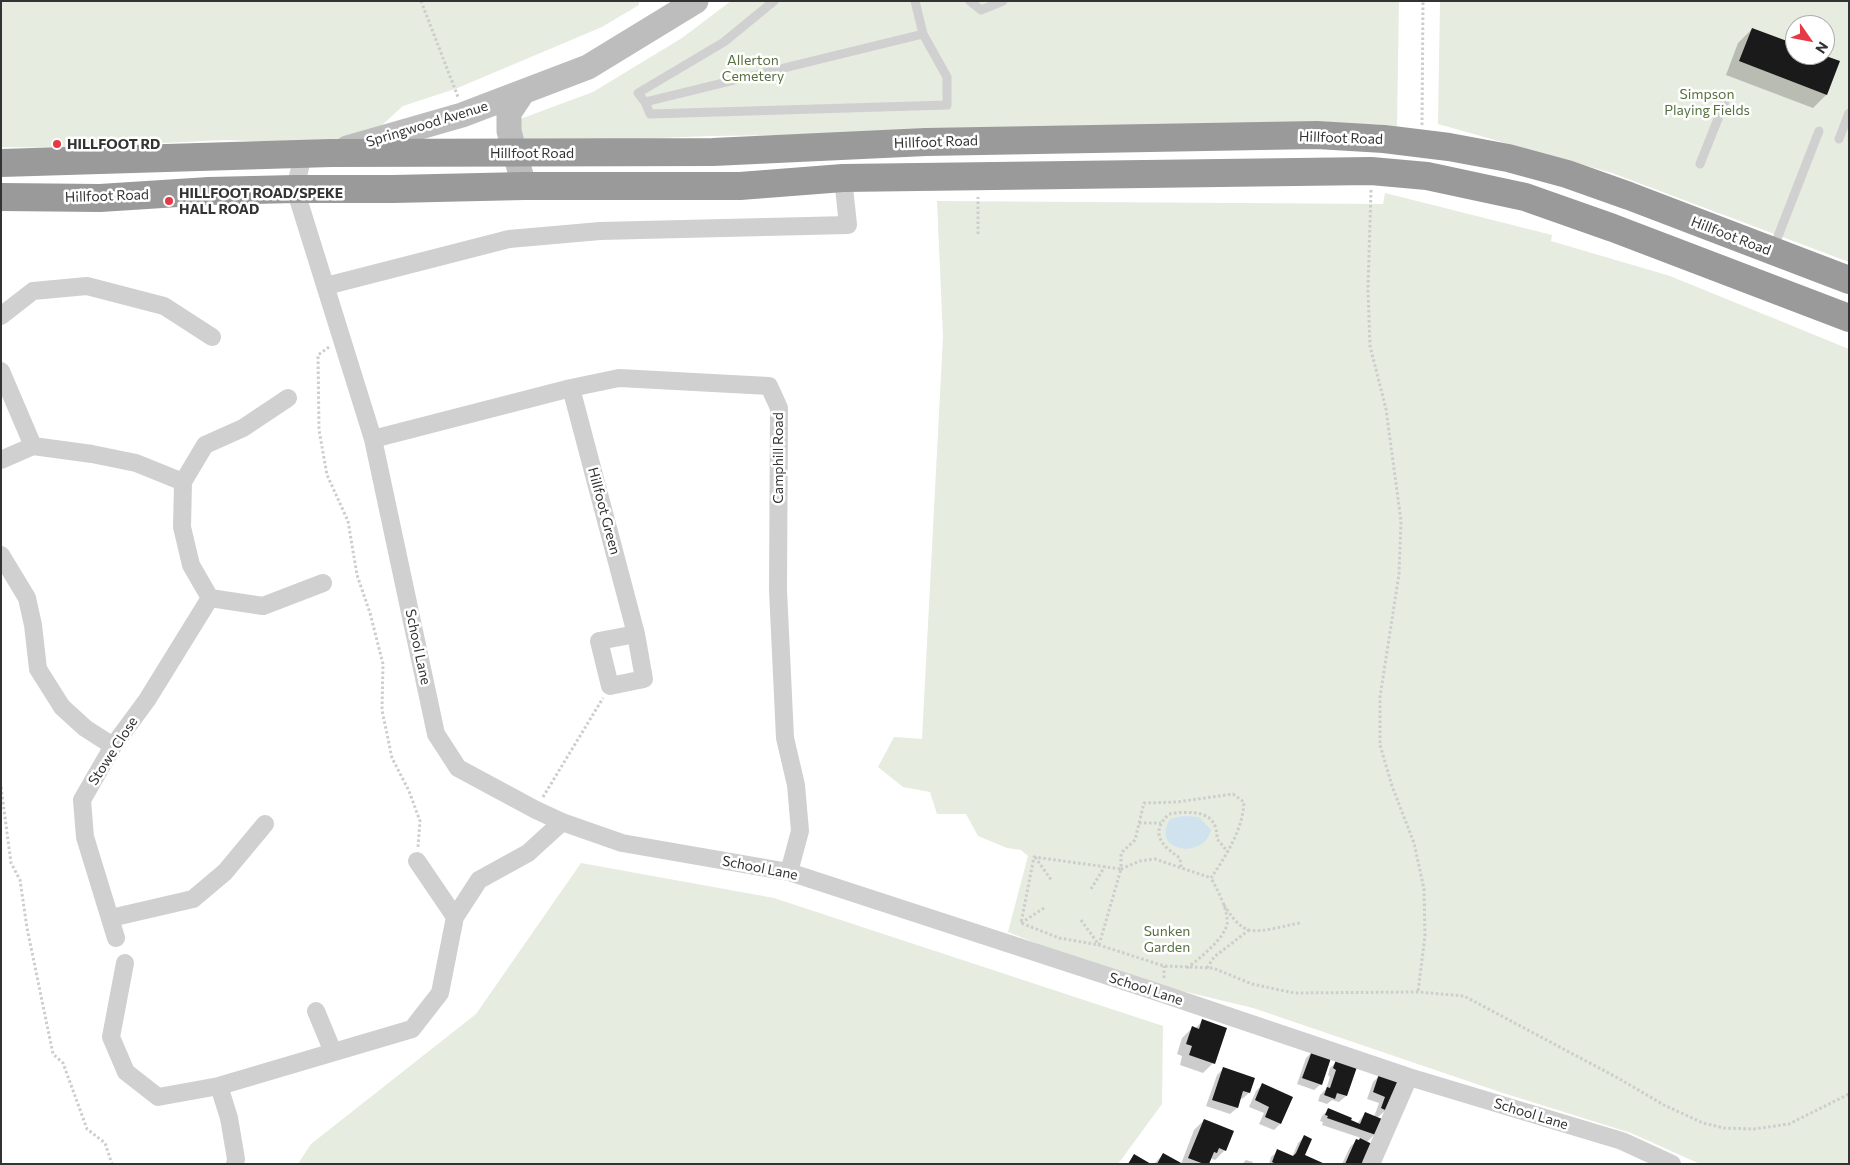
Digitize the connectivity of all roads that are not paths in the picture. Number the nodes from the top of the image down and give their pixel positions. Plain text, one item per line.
1 (696, 1) edge
2 (774, 1) edge
3 (915, 1) edge
4 (970, 1) edge
5 (1003, 1) edge
6 (924, 34) junction
7 (523, 92) junction
8 (1727, 96) dead end
9 (645, 102) junction
10 (1849, 113) edge
11 (1819, 131) dead end
12 (1839, 139) dead end
13 (1410, 141) junction
14 (330, 153) junction
15 (515, 153) junction
16 (303, 155) junction
17 (1, 163) edge
18 (1700, 164) dead end
19 (1383, 172) junction
20 (843, 178) junction
21 (524, 186) junction
22 (295, 189) junction
23 (1, 197) edge
24 (1772, 251) junction
25 (1849, 280) edge
26 (326, 286) junction
27 (1, 316) edge
28 (1849, 318) edge
29 (212, 337) dead end
30 (1, 371) edge
31 (571, 388) junction
32 (288, 398) dead end
33 (373, 439) junction
34 (33, 446) junction
35 (1, 460) edge
36 (183, 482) junction
37 (1, 556) edge
38 (323, 583) dead end
39 (210, 598) junction
40 (636, 634) junction
41 (114, 746) junction
42 (562, 822) junction
43 (265, 824) dead end
44 (417, 861) road end
45 (789, 872) junction
46 (455, 916) junction
47 (111, 918) junction
48 (116, 938) dead end
49 (125, 963) dead end
50 (316, 1011) dead end
51 (333, 1052) junction
52 (1409, 1077) junction
53 (219, 1086) junction
54 (236, 1164) edge
55 (1371, 1164) edge
56 (1672, 1164) edge

1 - 7 street, Springwood Avenue
2 - 9 lane
3 - 6 lane
4 - 5 lane
6 - 9 lane
6 - 9 lane
7 - 14 street, Springwood Avenue
7 - 15 street, Springwood Avenue
8 - 18 lane
10 - 12 lane
11 - 24 lane
13 - 15 highway, Hillfoot Road
13 - 19 street
13 - 24 highway, Hillfoot Road
14 - 15 highway, Hillfoot Road
14 - 16 highway, Hillfoot Road
15 - 21 street, Springwood Avenue
16 - 17 highway, Hillfoot Road
16 - 22 street
19 - 20 highway, Hillfoot Road
19 - 28 highway, Hillfoot Road
20 - 21 highway, Hillfoot Road
20 - 26 street
21 - 22 highway, Hillfoot Road
22 - 23 highway, Hillfoot Road
22 - 26 street, School Lane
24 - 25 highway, Hillfoot Road
26 - 33 street, School Lane
27 - 29 street
30 - 34 street
31 - 33 street, Camphill Road
31 - 40 street, Hillfoot Green
31 - 45 street, Camphill Road
32 - 36 street
33 - 42 street, School Lane
34 - 35 street
34 - 36 street
36 - 39 street
37 - 41 street
38 - 39 street
39 - 41 street, Stowe Close
40 - 40 street, Hillfoot Green
41 - 47 street, Stowe Close
42 - 45 street, School Lane
42 - 46 street
43 - 47 street
44 - 46 street
45 - 52 street, School Lane
46 - 51 street
47 - 48 street, Stowe Close
49 - 53 street
50 - 51 street
51 - 53 street
52 - 55 street
52 - 56 street, School Lane
53 - 54 street

